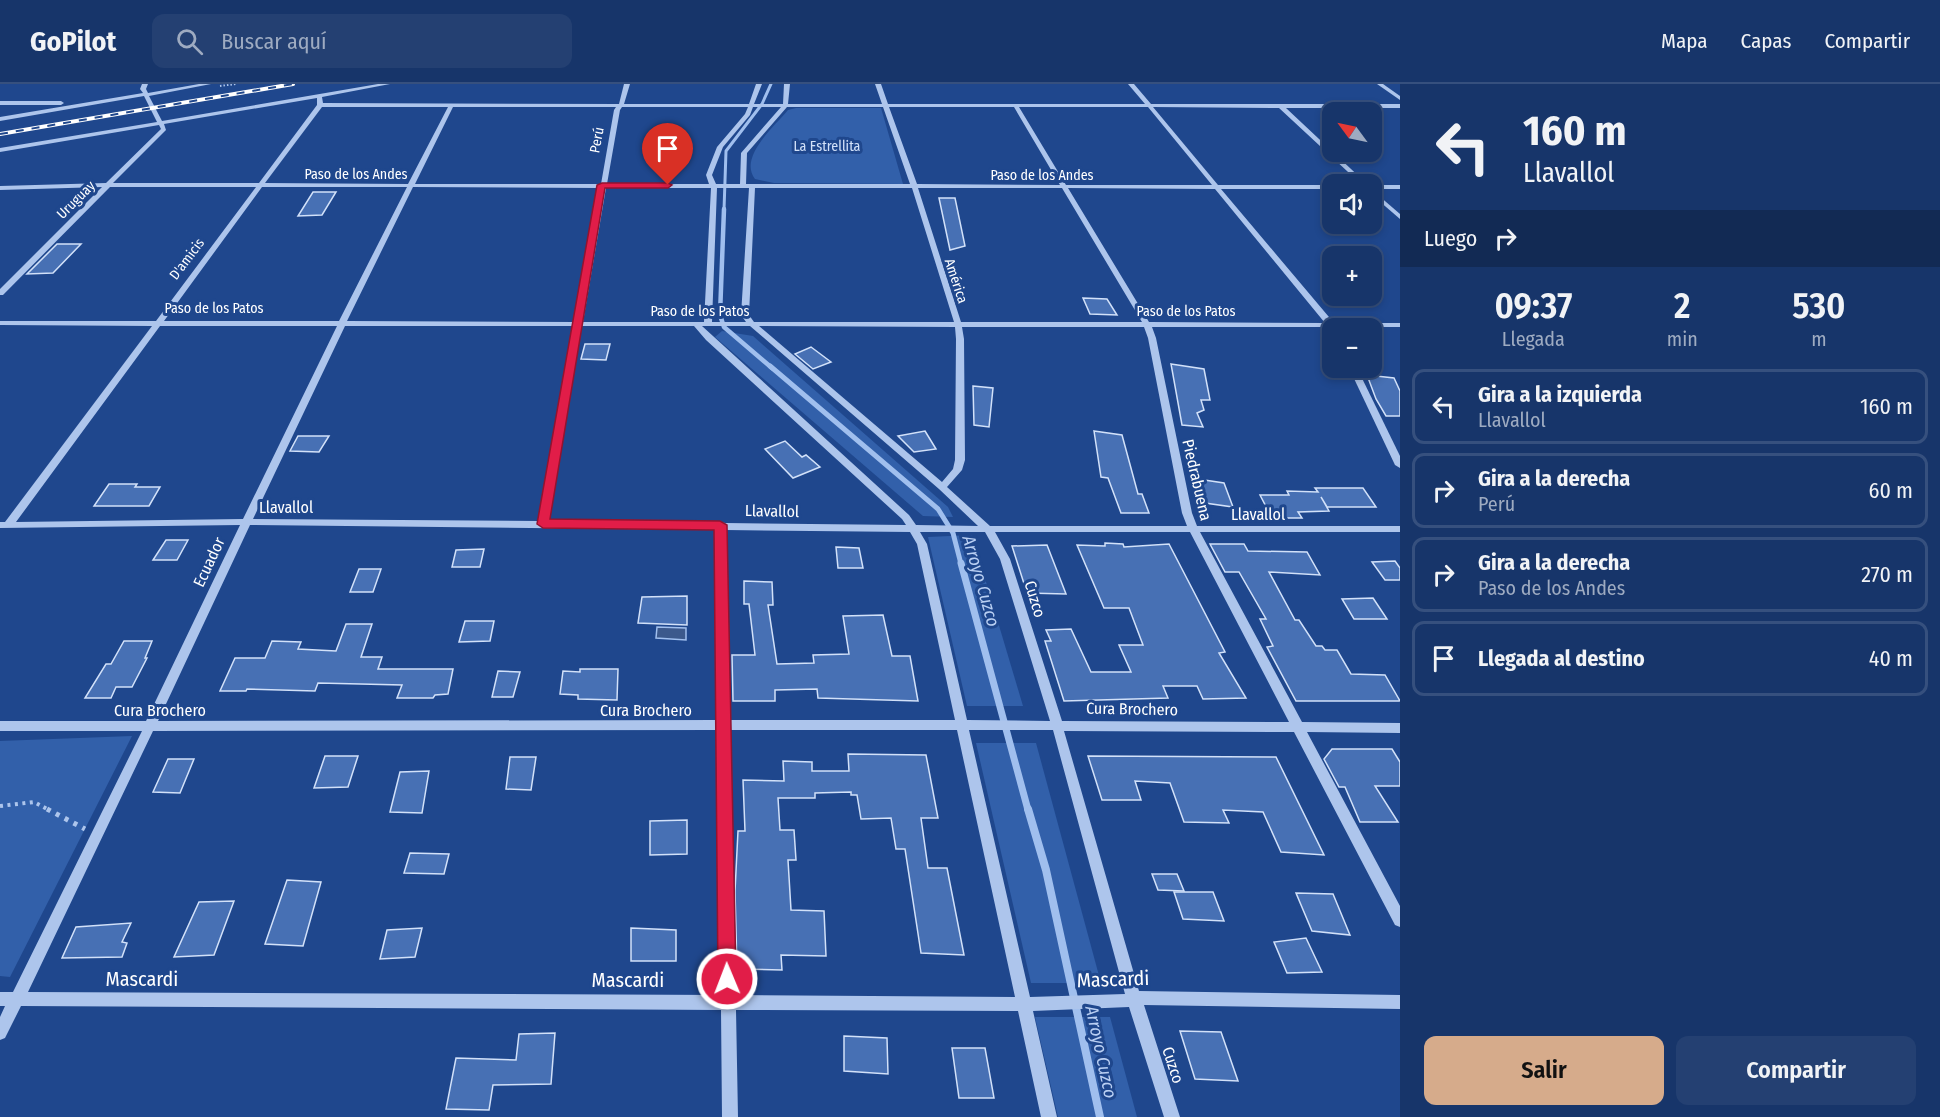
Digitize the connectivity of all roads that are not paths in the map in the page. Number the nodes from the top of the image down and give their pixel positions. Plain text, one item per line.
1 (145, 84) edge
2 (208, 84) edge
3 (387, 84) edge
4 (627, 84) edge
5 (759, 84) edge
6 (787, 84) edge
7 (878, 84) edge
8 (1131, 84) edge
9 (1380, 84) edge
10 (146, 94) junction
11 (319, 96) junction
12 (1400, 98) edge
13 (0, 103) edge
14 (91, 103) junction
15 (320, 105) junction
16 (620, 105) junction
17 (755, 105) junction
18 (451, 106) junction
19 (784, 106) junction
20 (884, 106) junction
21 (1017, 106) junction
22 (1149, 106) junction
23 (1281, 106) junction
24 (1400, 106) edge
25 (0, 118) edge
26 (160, 122) junction
27 (12, 148) junction
28 (0, 150) edge
29 (0, 159) edge
30 (1353, 174) edge
31 (109, 185) junction
32 (602, 185) junction
33 (716, 185) junction
34 (259, 186) junction
35 (409, 186) junction
36 (747, 186) junction
37 (914, 186) junction
38 (1217, 186) junction
39 (1065, 187) junction
40 (1322, 187) edge
41 (1400, 187) edge
42 (0, 188) edge
43 (1382, 188) edge
44 (1382, 200) edge
45 (1400, 217) edge
46 (0, 293) edge
47 (1326, 318) edge
48 (157, 322) junction
49 (343, 322) junction
50 (0, 323) edge
51 (752, 324) junction
52 (958, 324) junction
53 (1147, 324) junction
54 (577, 325) junction
55 (707, 325) junction
56 (1400, 325) edge
57 (1382, 326) edge
58 (1322, 327) edge
59 (1358, 378) edge
60 (1400, 465) edge
61 (942, 487) junction
62 (248, 522) junction
63 (543, 524) junction
64 (4, 525) edge
65 (720, 525) junction
66 (913, 528) junction
67 (988, 529) junction
68 (1193, 529) junction
69 (1400, 529) edge
70 (962, 725) junction
71 (1057, 725) junction
72 (0, 726) edge
73 (151, 726) junction
74 (722, 726) junction
75 (1298, 728) junction
76 (1400, 728) edge
77 (1400, 920) edge
78 (0, 999) edge
79 (17, 999) junction
80 (1130, 999) junction
81 (727, 1002) junction
82 (1400, 1002) edge
83 (1030, 1003) junction
84 (0, 1033) edge
85 (730, 1117) edge
86 (1049, 1117) edge
87 (1172, 1117) edge

1 - 10 street
2 - 10 street
3 - 11 street
4 - 16 street, Perú
5 - 17 street
6 - 19 street
7 - 20 street, América
8 - 22 street
9 - 12 street
10 - 14 street
10 - 26 street
11 - 15 street
11 - 26 street
13 - 14 street
14 - 25 street
15 - 18 street
15 - 34 street, D'amicis
16 - 17 street
16 - 18 street
16 - 32 street, Perú
17 - 19 street
17 - 33 street
18 - 35 street, Ecuador
19 - 20 street
19 - 36 street
20 - 21 street
20 - 37 street, América
21 - 22 street
21 - 39 street, Piedrabuena
22 - 23 street
22 - 38 street
23 - 24 street
23 - 30 street
26 - 27 street
26 - 31 street, Uruguay
27 - 28 street
27 - 29 street
31 - 34 street, Paso de los Andes
31 - 42 street, Paso de los Andes
31 - 46 street, Uruguay
32 - 33 street, Paso de los Andes
32 - 35 street, Paso de los Andes
32 - 54 street, Perú
33 - 36 street, Paso de los Andes
33 - 55 street
34 - 35 street, Paso de los Andes
34 - 48 street, D'amicis
35 - 49 street, Ecuador
36 - 37 street, Paso de los Andes
36 - 51 street
37 - 39 street, Paso de los Andes
37 - 52 street, América
38 - 39 street, Paso de los Andes
38 - 40 street, Paso de los Andes
38 - 47 street
39 - 53 street, Piedrabuena
41 - 43 street
44 - 45 street
48 - 49 street, Paso de los Patos
48 - 50 street, Paso de los Patos
48 - 64 street, D'amicis
49 - 54 street, Paso de los Patos
49 - 62 street, Ecuador
51 - 52 street, Paso de los Patos
51 - 55 street, Paso de los Patos
51 - 61 street, Cuzco
52 - 53 street, Paso de los Patos
52 - 61 street, América
53 - 58 street, Paso de los Patos
53 - 68 street, Piedrabuena
54 - 55 street, Paso de los Patos
54 - 63 street, Perú
55 - 66 street
56 - 57 street, Paso de los Patos
59 - 60 street
61 - 67 street, Cuzco
62 - 63 street, Llavallol
62 - 64 street, Llavallol
62 - 73 street, Ecuador
63 - 65 street, Llavallol
65 - 66 street, Llavallol
65 - 74 street
66 - 67 street, Llavallol
66 - 70 street
67 - 68 street, Llavallol
67 - 71 street, Cuzco
68 - 69 street, Llavallol
68 - 75 street, Piedrabuena
70 - 71 street, Cura Brochero
70 - 74 street, Cura Brochero
70 - 83 street
71 - 75 street, Cura Brochero
71 - 80 street, Cuzco
72 - 73 street, Cura Brochero
73 - 74 street, Cura Brochero
73 - 79 street, Ecuador
74 - 81 street
75 - 76 street, Cura Brochero
75 - 77 street, Piedrabuena
78 - 79 street, Mascardi
79 - 81 street, Mascardi
79 - 84 street, Ecuador
80 - 82 street, Mascardi
80 - 83 street, Mascardi
80 - 87 street, Cuzco
81 - 83 street, Mascardi
81 - 85 street
83 - 86 street

